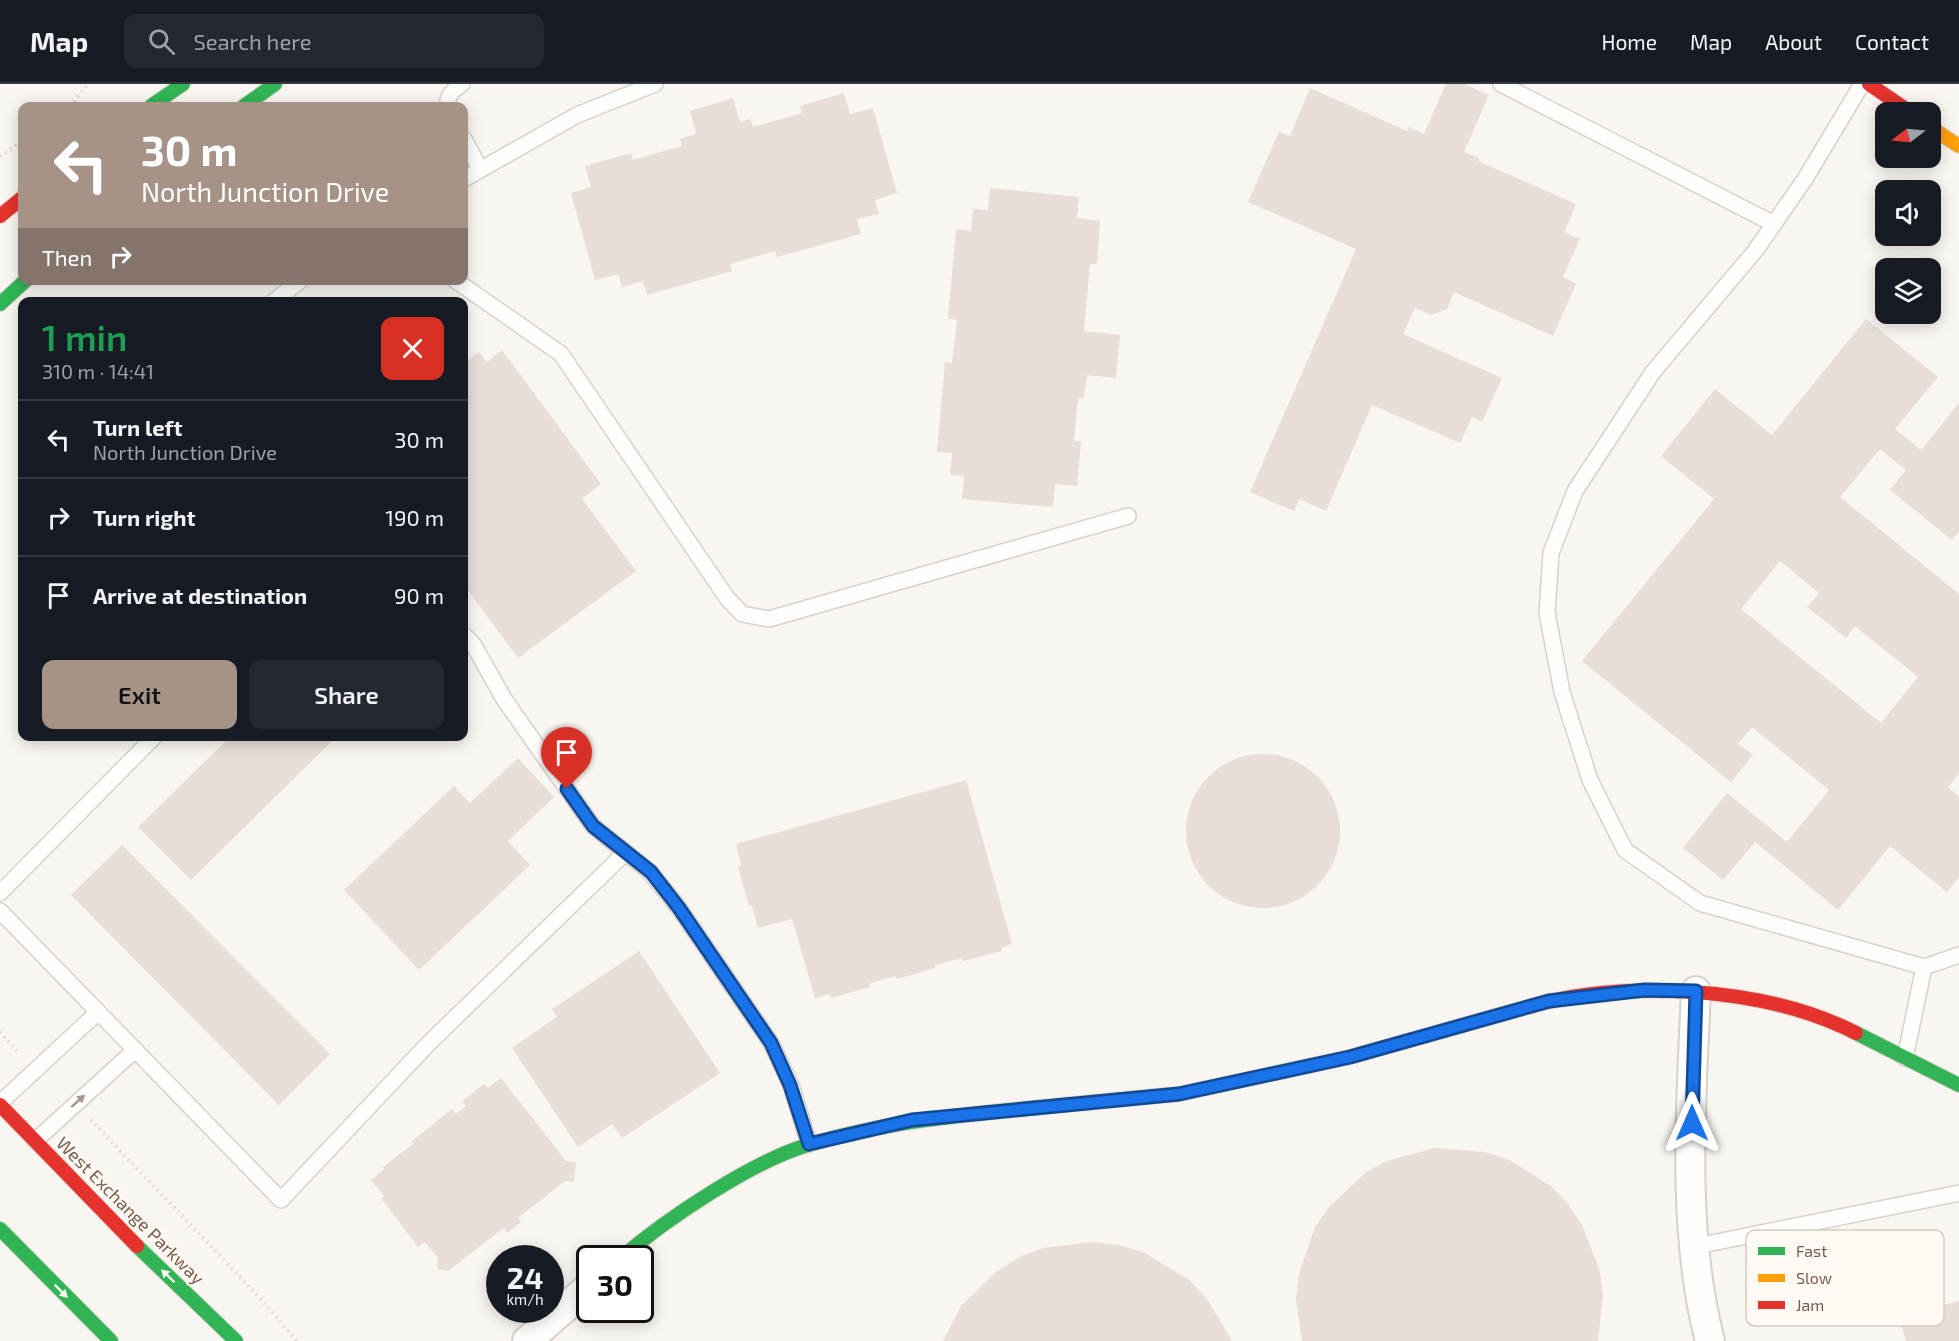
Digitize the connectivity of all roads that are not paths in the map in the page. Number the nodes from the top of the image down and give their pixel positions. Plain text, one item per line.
1 (275, 84) edge
2 (462, 84) edge
3 (655, 84) edge
4 (1502, 84) edge
5 (1862, 84) edge
6 (1869, 84) edge
7 (176, 86) edge
8 (156, 102) edge
9 (185, 102) edge
10 (250, 102) edge
11 (447, 102) edge
12 (1895, 102) edge
13 (1941, 134) edge
14 (468, 146) edge
15 (1959, 146) edge
16 (480, 169) junction
17 (468, 176) edge
18 (18, 201) edge
19 (0, 216) edge
20 (1774, 224) junction
21 (21, 285) edge
22 (295, 285) edge
23 (461, 285) edge
24 (279, 297) edge
25 (0, 304) edge
26 (1128, 516) dead end
27 (468, 639) edge
28 (150, 741) edge
29 (626, 852) junction
30 (0, 893) edge
31 (0, 911) edge
32 (1959, 955) edge
33 (1924, 967) junction
34 (1696, 991) junction
35 (98, 1012) junction
36 (135, 1050) junction
37 (1905, 1058) junction
38 (1959, 1085) edge
39 (0, 1104) edge
40 (35, 1141) junction
41 (809, 1144) junction
42 (1959, 1192) edge
43 (0, 1229) edge
44 (1775, 1230) edge
45 (1746, 1236) edge
46 (636, 1245) edge
47 (1692, 1247) junction
48 (576, 1298) edge
49 (111, 1341) edge
50 (236, 1341) edge
51 (527, 1341) edge
52 (1710, 1341) edge

1 - 10 street
2 - 11 lane
3 - 16 lane
4 - 20 lane
5 - 20 lane
6 - 12 street
7 - 8 street
7 - 9 lane
13 - 15 street
14 - 16 lane
16 - 17 lane
18 - 19 street
20 - 33 lane
21 - 25 street
22 - 24 lane
23 - 26 lane
27 - 29 lane
28 - 30 lane
29 - 36 lane
29 - 41 lane
31 - 35 lane
32 - 33 lane
33 - 37 lane
34 - 37 street
34 - 41 street
34 - 47 street
35 - 36 lane
35 - 39 lane
40 -> 36 lane
37 - 38 street
39 - 40 street, West Exchange Parkway
50 -> 40 street, West Exchange Parkway
41 - 46 street
42 - 44 lane
43 -> 49 street
45 - 47 lane
47 - 52 street
48 - 51 street

